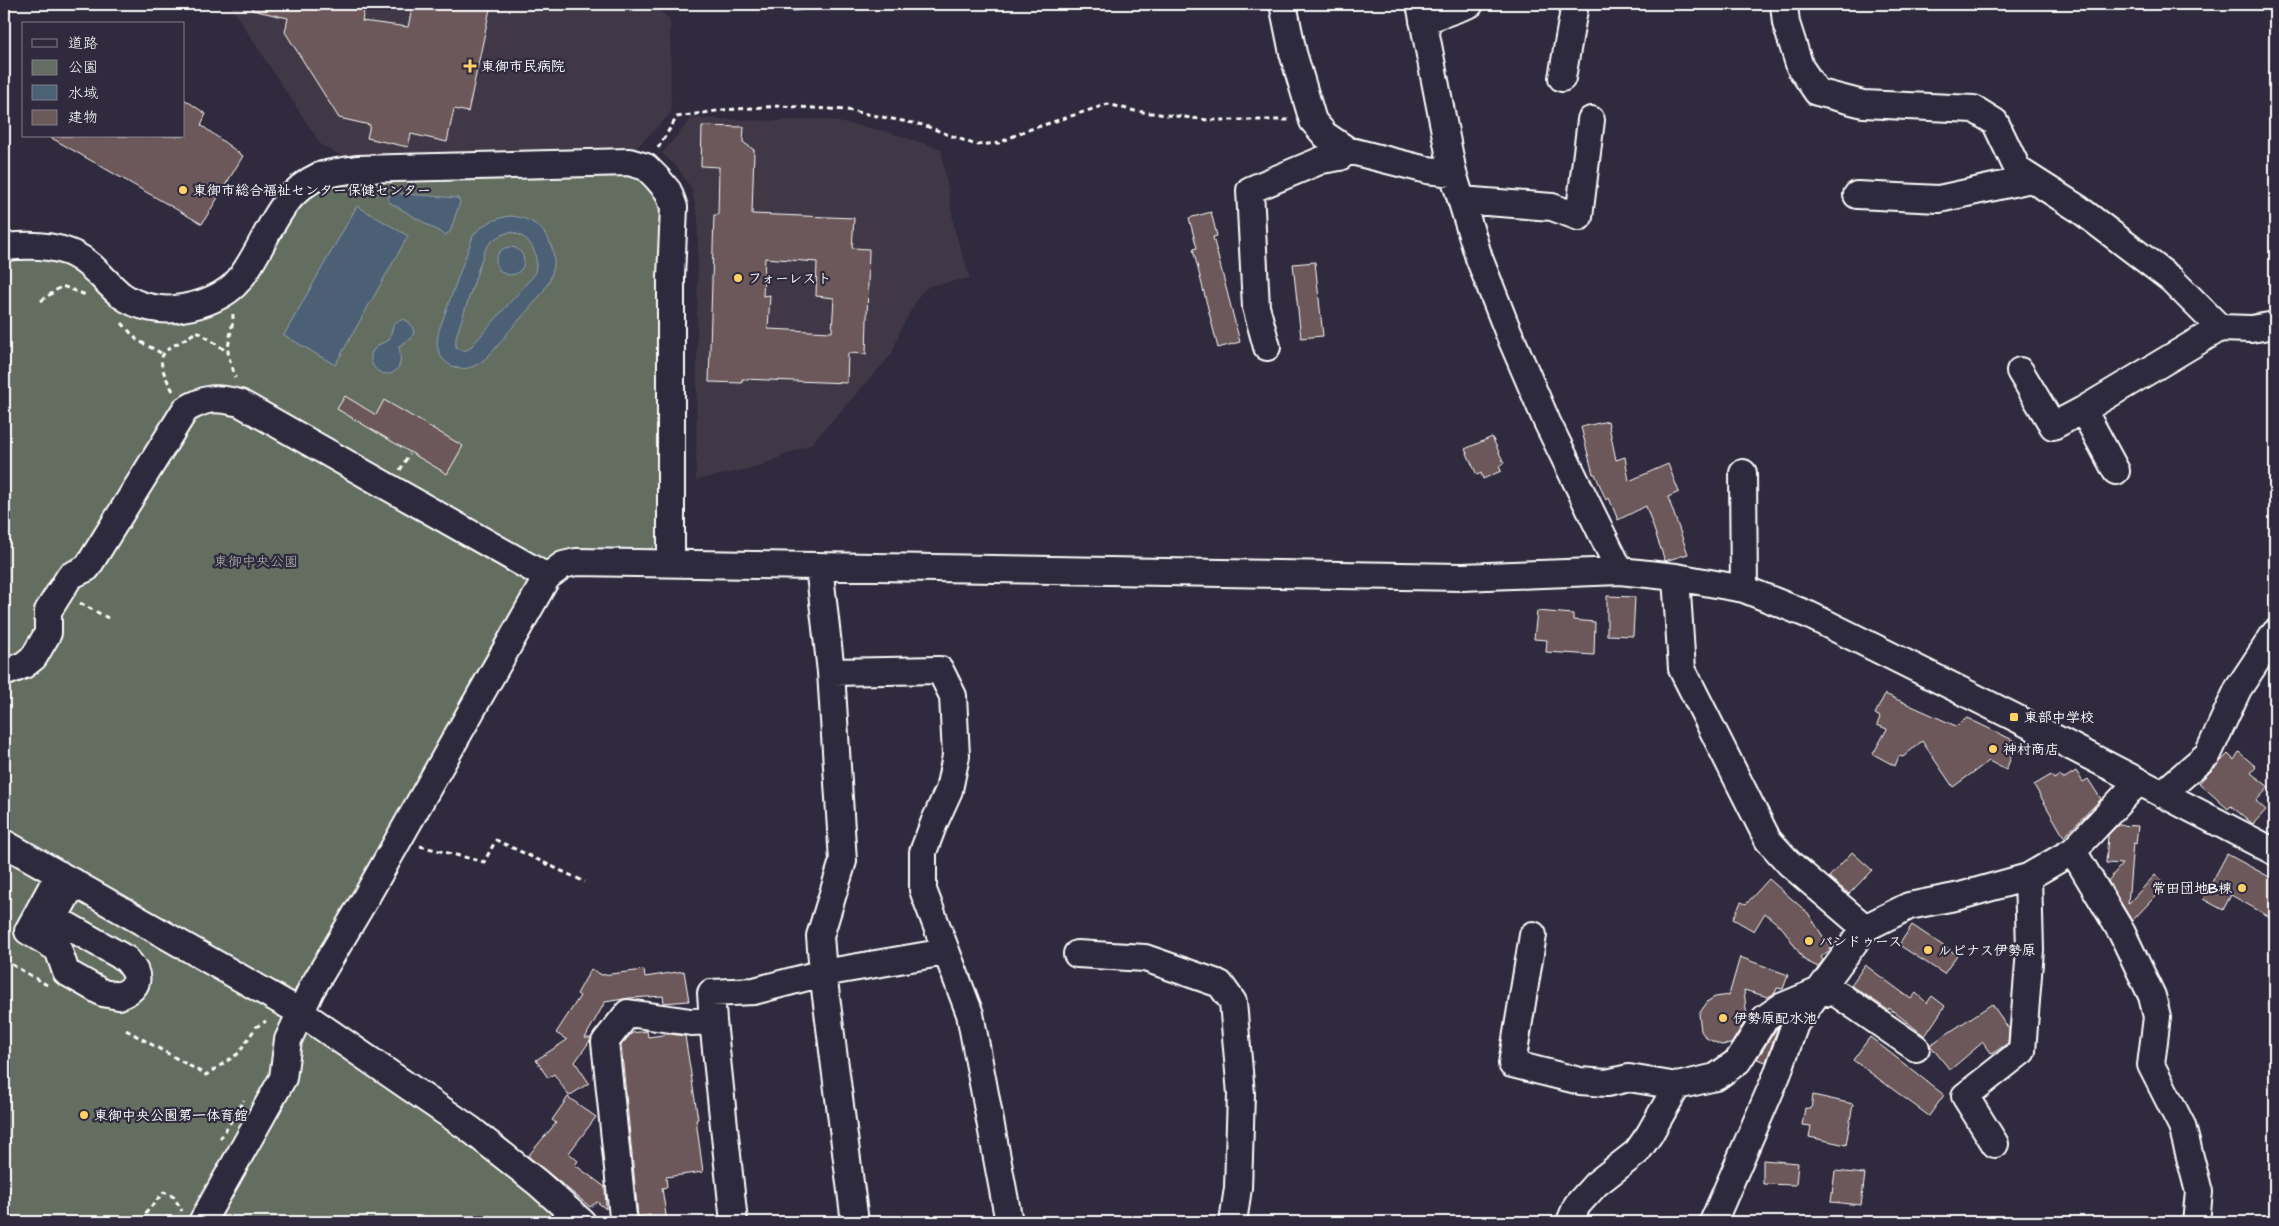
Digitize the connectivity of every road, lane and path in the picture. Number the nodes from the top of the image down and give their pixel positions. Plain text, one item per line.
1 (1283, 4) edge
2 (1470, 4) edge
3 (1576, 4) edge
4 (1784, 4) edge
5 (1421, 12) edge
6 (1562, 78) dead end
7 (1591, 120) dead end
8 (1313, 121) junction
9 (1347, 150) junction
10 (646, 167) junction
11 (1453, 173) junction
12 (2031, 179) junction
13 (1858, 195) dead end
14 (1461, 200) junction
15 (4, 247) edge
16 (87, 295) dead end
17 (41, 301) dead end
18 (231, 306) dead end
19 (2275, 325) edge
20 (2220, 328) junction
21 (1266, 347) dead end
22 (228, 352) junction
23 (2020, 371) dead end
24 (231, 401) junction
25 (184, 410) junction
26 (2084, 410) junction
27 (409, 454) dead end
28 (2116, 471) dead end
29 (1743, 473) dead end
30 (397, 476) dead end
31 (671, 562) junction
32 (819, 566) junction
33 (1620, 571) junction
34 (547, 577) junction
35 (1676, 578) junction
36 (1744, 589) junction
37 (74, 600) dead end
38 (108, 618) dead end
39 (2275, 634) edge
40 (831, 672) junction
41 (4, 673) edge
42 (2138, 782) junction
43 (2163, 793) junction
44 (400, 837) junction
45 (4, 842) edge
46 (2073, 851) junction
47 (2275, 852) edge
48 (2028, 877) junction
49 (66, 878) junction
50 (585, 882) dead end
51 (1865, 928) junction
52 (1533, 935) dead end
53 (946, 952) junction
54 (1076, 954) dead end
55 (4, 960) edge
56 (823, 973) junction
57 (53, 988) dead end
58 (1819, 991) junction
59 (300, 1012) junction
60 (713, 1021) junction
61 (126, 1030) dead end
62 (267, 1030) dead end
63 (1916, 1048) dead end
64 (1677, 1086) junction
65 (249, 1097) dead end
66 (218, 1143) dead end
67 (1995, 1144) dead end
68 (186, 1201) dead end
69 (4, 1213) edge
70 (189, 1215) edge
71 (628, 1219) edge
72 (20, 1222) edge
73 (141, 1222) edge
74 (583, 1222) edge
75 (734, 1222) edge
76 (855, 1222) edge
77 (1009, 1222) edge
78 (1233, 1222) edge
79 (1570, 1222) edge
80 (1713, 1222) edge
81 (2196, 1222) edge

1 - 8 street
2 - 5 street
3 - 6 street
4 - 12 street
5 - 11 street
7 - 14 street
8 - 9 street
8 - 10 path
9 - 11 street
9 - 21 street
10 - 15 street
10 - 31 street
11 - 14 street
12 - 13 street
12 - 20 street
14 - 33 street
16 - 17 path
18 - 22 path
19 - 20 street
20 - 26 street
22 - 24 path
22 - 25 path
23 - 26 street
24 - 25 street
24 - 34 street
25 - 41 street
26 - 28 street
27 - 30 path
29 - 36 street
31 - 32 street
31 - 34 street
32 - 33 street
32 - 40 street
33 - 35 street
34 - 44 street
35 - 36 street
35 - 51 street
36 - 42 street
37 - 38 path
39 - 43 street
40 - 53 street
40 - 56 street
42 - 43 street
42 - 46 street
43 - 47 street
44 - 50 path
44 - 59 street
45 - 49 street
46 - 48 street
46 - 81 street
48 - 51 street
48 - 67 street
49 - 49 street
49 - 59 street
51 - 58 street
52 - 64 street
53 - 56 street
53 - 77 street
54 - 78 street
55 - 57 path
56 - 60 street
56 - 76 street
58 - 63 street
58 - 64 street
58 - 80 street
59 - 70 street
59 - 74 street
60 - 71 street
60 - 75 street
61 - 62 path
64 - 79 street
65 - 66 path
68 - 70 path
69 - 72 path
70 - 73 path
71 - 74 street

